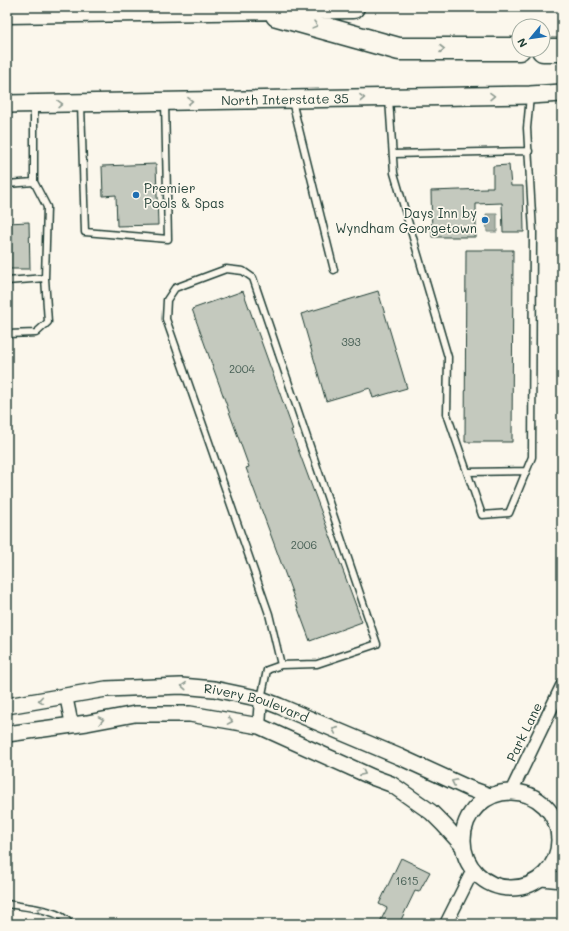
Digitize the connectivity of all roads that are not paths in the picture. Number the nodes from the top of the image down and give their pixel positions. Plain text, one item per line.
1 (353, 7) edge
2 (250, 8) edge
3 (7, 12) edge
4 (511, 50) edge
5 (551, 50) edge
6 (562, 50) edge
7 (562, 93) edge
8 (530, 95) junction
9 (389, 98) junction
10 (291, 100) junction
11 (165, 102) junction
12 (81, 103) junction
13 (7, 104) edge
14 (34, 104) junction
15 (529, 151) junction
16 (393, 154) junction
17 (34, 182) junction
18 (7, 184) edge
19 (334, 270) dead end
20 (45, 278) junction
21 (7, 281) edge
22 (7, 334) edge
23 (526, 471) junction
24 (467, 472) junction
25 (281, 665) junction
26 (562, 686) edge
27 (66, 696) junction
28 (262, 699) junction
29 (7, 706) edge
30 (72, 725) junction
31 (259, 726) junction
32 (7, 734) edge
33 (511, 792) junction
34 (490, 796) junction
35 (560, 831) edge
36 (463, 846) junction
37 (473, 870) junction
38 (542, 878) junction
39 (562, 880) edge
40 (7, 904) edge
41 (70, 924) edge
42 (446, 924) edge

1 - 2 highway
2 - 3 highway
2 -> 4 highway
5 - 6 highway
7 - 8 main road, North Interstate 35
9 -> 8 main road, North Interstate 35
8 - 15 lane
10 -> 9 main road, North Interstate 35
9 - 16 lane
11 -> 10 main road, North Interstate 35
10 - 19 lane
11 - 12 main road, North Interstate 35
11 - 12 lane
14 -> 12 main road, North Interstate 35
13 - 14 main road, North Interstate 35
14 - 17 lane
15 - 16 lane
15 - 23 lane
16 - 24 lane
17 - 18 lane
17 - 20 lane
20 - 21 lane
20 - 22 lane
23 - 24 lane
23 - 24 lane
25 - 25 lane
25 - 28 lane
26 - 33 street, Park Lane
28 -> 27 street, Rivery Boulevard
27 -> 29 street, Rivery Boulevard
27 - 30 street
28 - 31 street
34 -> 28 street, Rivery Boulevard
30 -> 31 street, Rivery Boulevard
30 - 32 street, Rivery Boulevard
31 -> 36 street, Rivery Boulevard
33 - 34 street
33 - 35 street
34 - 36 street
35 - 38 street
36 - 37 street
37 - 38 street
37 - 42 street
38 - 39 street
41 -> 40 lane

